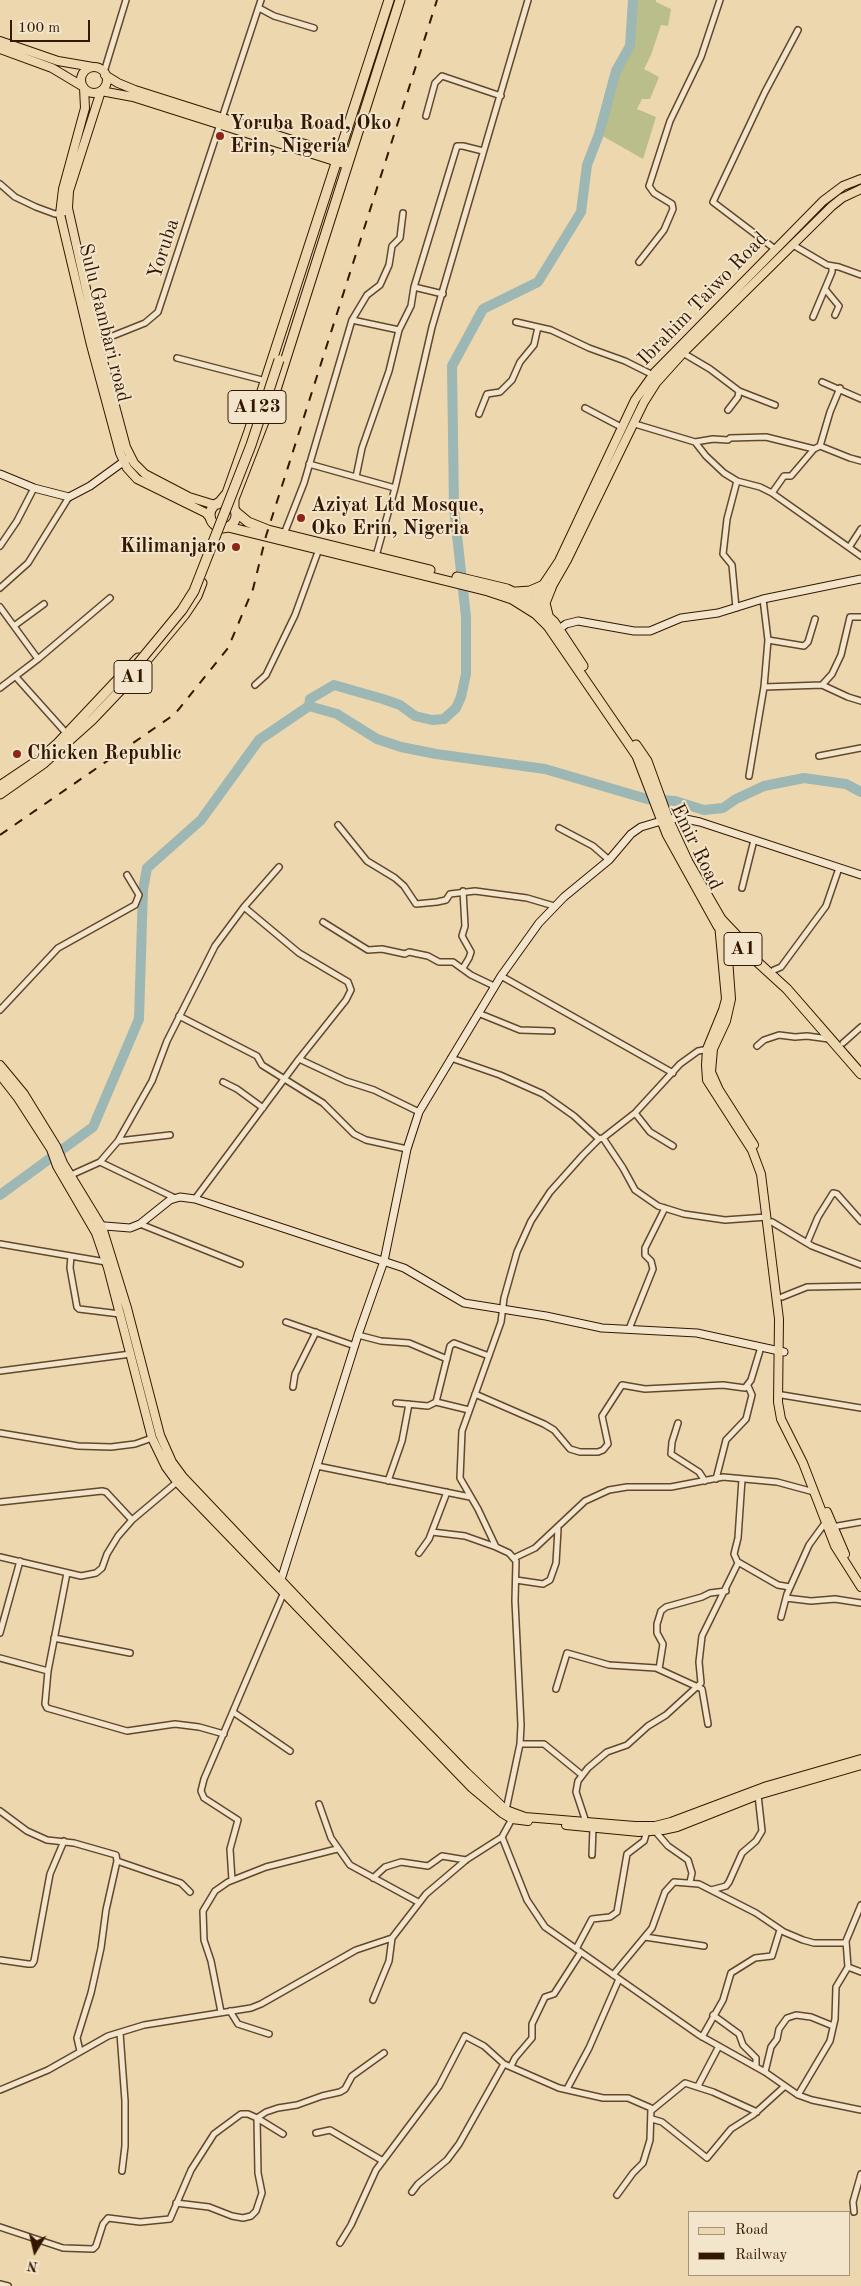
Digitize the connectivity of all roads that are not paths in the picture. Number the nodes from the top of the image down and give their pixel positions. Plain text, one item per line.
1 (126, 0) edge
2 (261, 0) edge
3 (389, 0) edge
4 (400, 0) edge
5 (528, 0) edge
6 (720, 0) edge
7 (259, 8) junction
8 (314, 28) dead end
9 (798, 30) dead end
10 (0, 41) edge
11 (0, 49) edge
12 (106, 61) junction
13 (94, 67) junction
14 (105, 73) junction
15 (83, 87) junction
16 (101, 91) junction
17 (501, 96) junction
18 (426, 116) dead end
19 (222, 121) junction
20 (483, 151) junction
21 (338, 158) junction
22 (348, 161) junction
23 (861, 179) edge
24 (0, 184) edge
25 (861, 189) edge
26 (64, 213) junction
27 (403, 214) dead end
28 (793, 245) junction
29 (775, 249) junction
30 (638, 262) dead end
31 (832, 267) junction
32 (861, 274) edge
33 (414, 287) junction
34 (735, 289) junction
35 (825, 289) junction
36 (443, 294) junction
37 (742, 296) junction
38 (289, 308) junction
39 (299, 311) junction
40 (835, 315) dead end
41 (813, 317) dead end
42 (352, 320) junction
43 (516, 322) dead end
44 (538, 327) junction
45 (399, 330) junction
46 (94, 343) junction
47 (683, 353) junction
48 (177, 358) dead end
49 (278, 360) junction
50 (653, 375) junction
51 (266, 381) junction
52 (822, 382) dead end
53 (840, 388) junction
54 (739, 391) junction
55 (861, 399) edge
56 (775, 405) dead end
57 (585, 408) dead end
58 (728, 410) dead end
59 (479, 414) dead end
60 (635, 424) junction
61 (622, 428) junction
62 (694, 442) junction
63 (820, 446) junction
64 (814, 449) junction
65 (126, 459) junction
66 (861, 461) edge
67 (309, 464) junction
68 (0, 474) edge
69 (356, 477) junction
70 (737, 481) junction
71 (34, 488) junction
72 (395, 488) junction
73 (772, 493) junction
74 (69, 497) junction
75 (217, 504) junction
76 (235, 510) junction
77 (213, 522) junction
78 (227, 527) junction
79 (861, 529) edge
80 (284, 534) junction
81 (0, 546) edge
82 (850, 546) junction
83 (320, 548) junction
84 (376, 556) junction
85 (861, 556) edge
86 (861, 579) edge
87 (456, 580) junction
88 (547, 587) junction
89 (0, 588) edge
90 (489, 588) junction
91 (512, 591) junction
92 (110, 598) dead end
93 (763, 598) junction
94 (44, 604) dead end
95 (533, 606) junction
96 (0, 607) edge
97 (736, 608) junction
98 (861, 616) edge
99 (549, 617) junction
100 (815, 620) dead end
101 (14, 626) junction
102 (556, 631) junction
103 (768, 640) junction
104 (38, 660) junction
105 (16, 677) junction
106 (822, 684) junction
107 (255, 685) dead end
108 (764, 687) junction
109 (0, 688) edge
110 (861, 701) edge
111 (90, 717) junction
112 (67, 734) junction
113 (861, 748) edge
114 (820, 756) dead end
115 (749, 776) dead end
116 (0, 786) edge
117 (0, 794) edge
118 (664, 819) junction
119 (338, 825) dead end
120 (559, 828) dead end
121 (754, 840) junction
122 (609, 860) junction
123 (279, 867) dead end
124 (839, 868) junction
125 (127, 875) dead end
126 (861, 876) edge
127 (742, 888) dead end
128 (463, 891) junction
129 (554, 906) junction
130 (244, 907) junction
131 (323, 922) dead end
132 (720, 922) junction
133 (726, 930) junction
134 (463, 968) junction
135 (774, 970) junction
136 (501, 976) junction
137 (494, 986) junction
138 (0, 1010) edge
139 (478, 1013) junction
140 (179, 1016) junction
141 (861, 1027) edge
142 (552, 1031) dead end
143 (832, 1040) junction
144 (843, 1043) junction
145 (757, 1046) dead end
146 (710, 1049) junction
147 (451, 1058) junction
148 (299, 1059) junction
149 (0, 1065) edge
150 (861, 1066) edge
151 (673, 1073) junction
152 (861, 1074) edge
153 (0, 1075) edge
154 (284, 1080) junction
155 (223, 1082) dead end
156 (263, 1108) junction
157 (419, 1112) junction
158 (635, 1113) junction
159 (170, 1135) dead end
160 (601, 1138) junction
161 (118, 1141) junction
162 (673, 1146) dead end
163 (53, 1148) junction
164 (407, 1149) junction
165 (100, 1162) junction
166 (60, 1165) junction
167 (71, 1175) junction
168 (175, 1198) junction
169 (195, 1198) junction
170 (665, 1208) junction
171 (770, 1220) junction
172 (861, 1221) edge
173 (140, 1224) junction
174 (92, 1226) junction
175 (102, 1227) junction
176 (807, 1243) junction
177 (0, 1244) edge
178 (71, 1256) junction
179 (384, 1261) junction
180 (106, 1262) junction
181 (240, 1264) dead end
182 (861, 1265) edge
183 (861, 1286) edge
184 (782, 1297) junction
185 (502, 1309) junction
186 (120, 1314) junction
187 (286, 1322) dead end
188 (629, 1329) junction
189 (316, 1332) junction
190 (358, 1335) junction
191 (355, 1346) junction
192 (761, 1347) junction
193 (782, 1352) junction
194 (131, 1354) junction
195 (489, 1356) junction
196 (446, 1360) junction
197 (0, 1371) edge
198 (748, 1386) junction
199 (293, 1387) dead end
200 (475, 1394) junction
201 (782, 1395) junction
202 (436, 1402) junction
203 (396, 1403) dead end
204 (409, 1404) junction
205 (861, 1408) edge
206 (469, 1410) junction
207 (678, 1423) dead end
208 (0, 1433) edge
209 (152, 1438) junction
210 (317, 1466) junction
211 (716, 1479) junction
212 (742, 1479) junction
213 (388, 1481) junction
214 (704, 1481) junction
215 (177, 1482) junction
216 (447, 1492) junction
217 (814, 1492) junction
218 (470, 1496) junction
219 (0, 1502) edge
220 (132, 1520) junction
221 (861, 1522) edge
222 (828, 1526) junction
223 (558, 1529) junction
224 (432, 1532) junction
225 (496, 1546) junction
226 (419, 1553) dead end
227 (0, 1557) edge
228 (514, 1558) junction
229 (20, 1561) junction
230 (738, 1562) junction
231 (67, 1573) junction
232 (861, 1579) edge
233 (516, 1580) junction
234 (282, 1586) junction
235 (790, 1587) junction
236 (861, 1587) edge
237 (726, 1591) junction
238 (786, 1598) junction
239 (861, 1603) edge
240 (781, 1617) dead end
241 (2, 1619) edge
242 (0, 1633) edge
243 (54, 1638) junction
244 (130, 1653) dead end
245 (0, 1658) edge
246 (659, 1669) junction
247 (48, 1671) junction
248 (699, 1687) junction
249 (556, 1689) dead end
250 (233, 1712) junction
251 (708, 1724) dead end
252 (224, 1734) junction
253 (520, 1744) junction
254 (437, 1747) junction
255 (290, 1751) dead end
256 (861, 1759) edge
257 (861, 1766) edge
258 (582, 1775) junction
259 (758, 1795) junction
260 (319, 1804) dead end
261 (0, 1811) edge
262 (511, 1814) junction
263 (586, 1822) junction
264 (593, 1828) junction
265 (651, 1831) junction
266 (502, 1836) junction
267 (64, 1841) junction
268 (337, 1848) junction
269 (592, 1855) dead end
270 (466, 1860) junction
271 (117, 1861) junction
272 (373, 1878) junction
273 (232, 1880) junction
274 (690, 1882) junction
275 (711, 1890) junction
276 (190, 1892) dead end
277 (418, 1902) junction
278 (861, 1905) edge
279 (780, 1930) junction
280 (645, 1937) junction
281 (392, 1938) junction
282 (846, 1943) junction
283 (704, 1946) dead end
284 (578, 1951) junction
285 (0, 1960) edge
286 (848, 1967) junction
287 (861, 1972) edge
288 (613, 1975) junction
289 (619, 1979) junction
290 (374, 2000) dead end
291 (230, 2011) junction
292 (221, 2012) junction
293 (713, 2015) junction
294 (833, 2026) junction
295 (120, 2033) junction
296 (269, 2034) dead end
297 (702, 2036) junction
298 (719, 2046) junction
299 (80, 2051) junction
300 (384, 2053) dead end
301 (504, 2064) junction
302 (511, 2066) junction
303 (756, 2067) junction
304 (765, 2072) junction
305 (698, 2086) junction
306 (785, 2086) junction
307 (567, 2089) junction
308 (0, 2090) edge
309 (798, 2095) junction
310 (652, 2110) junction
311 (861, 2110) edge
312 (757, 2112) junction
313 (257, 2118) junction
314 (652, 2119) junction
315 (316, 2133) dead end
316 (283, 2134) dead end
317 (383, 2161) junction
318 (122, 2171) dead end
319 (861, 2174) edge
320 (412, 2192) dead end
321 (617, 2194) dead end
322 (176, 2203) junction
323 (854, 2212) dead end
324 (0, 2227) edge
325 (340, 2243) dead end
326 (0, 2284) edge
327 (8, 2286) edge

1 - 12 street
2 - 7 street, Yoruba
3 - 21 highway, A123
4 - 22 highway, A123
5 - 17 street
6 - 30 street
7 - 8 street
7 - 19 street, Yoruba
9 - 29 street
10 - 13 main road
11 - 15 main road
12 - 13 street
12 - 14 street
13 - 14 main road
13 - 15 main road
14 - 16 main road
14 - 19 main road
15 - 16 main road
15 - 26 main road, Sulu Gambari road
16 - 19 main road
16 - 26 main road
17 - 18 street
17 - 20 street
19 - 21 main road
19 - 46 street, Yoruba
20 - 33 street
20 - 36 street
21 - 22 main road
21 - 38 highway, A123
22 - 39 highway, A123
23 - 29 main road, Ibrahim Taiwo Road
24 - 26 street
25 - 28 main road, Ibrahim Taiwo Road
26 - 46 main road, Sulu Gambari road
27 - 42 street
28 - 31 street
28 - 37 main road, Ibrahim Taiwo Road
29 - 34 main road, Ibrahim Taiwo Road
31 - 32 street
31 - 35 street
33 - 36 street
33 - 45 street
34 - 37 main road
34 - 50 main road, Ibrahim Taiwo Road
35 - 40 street
35 - 41 street
36 - 72 street
37 - 47 main road, Ibrahim Taiwo Road
38 - 49 highway, A123
38 - 51 highway, A123
39 - 49 highway, A123
39 - 76 highway, A123
42 - 45 street
42 - 67 street
43 - 44 street
44 - 50 street
44 - 59 street
45 - 69 street
46 - 65 main road, Sulu Gambari road
47 - 54 street
47 - 60 main road, Ibrahim Taiwo Road
48 - 51 street
49 - 111 highway, A123, bridge
50 - 61 main road, Ibrahim Taiwo Road
51 - 75 highway, A123
52 - 53 street
53 - 55 street
53 - 63 street
54 - 56 street
54 - 58 street
57 - 61 street
60 - 62 street
60 - 88 main road, Ibrahim Taiwo Road
61 - 88 main road, Ibrahim Taiwo Road
62 - 64 street
62 - 70 street
63 - 64 street
63 - 66 street
64 - 73 street
65 - 74 street
65 - 75 main road
65 - 77 main road, Sulu Gambari road
67 - 69 street
67 - 80 street
68 - 71 street
69 - 72 street
70 - 73 street
70 - 97 street
71 - 74 street
71 - 81 street
72 - 84 street
73 - 82 street
74 - 89 street
75 - 76 highway, A1
75 - 77 highway, A1
76 - 78 highway, A1
76 - 80 highway, A1
77 - 78 highway, A1
77 - 111 highway, A1
78 - 83 highway, A1
78 - 111 highway, A1
79 - 82 street
80 - 84 highway, A1
82 - 85 street
83 - 87 highway, A1
83 - 107 street
84 - 87 highway, A1
86 - 93 street
87 - 90 highway, A1
88 - 91 highway
88 - 95 main road, Ibrahim Taiwo Road
88 - 99 highway
90 - 91 highway, A1
90 - 95 highway, A1
91 - 95 highway, A1
92 - 104 street
93 - 97 street
93 - 103 street
94 - 101 street
95 - 99 highway, Emir Road / A1
95 - 102 highway, Emir Road / A1
96 - 101 street
97 - 102 street
98 - 106 street
99 - 102 highway, Emir Road / A1
100 - 103 street
101 - 104 street
102 - 118 highway, Emir Road / A1
103 - 108 street
104 - 105 street
105 - 109 street
105 - 112 street
106 - 108 street
106 - 110 street
108 - 115 street
111 - 112 highway, A1
111 - 117 highway, A1
112 - 116 highway, A1
113 - 114 street
118 - 121 street
118 - 122 street
118 - 132 highway, Emir Road / A1
119 - 128 street
120 - 122 street
121 - 124 street
121 - 127 street
122 - 129 street
123 - 130 street
124 - 126 street
124 - 135 street
125 - 138 street
128 - 129 street
128 - 134 street
129 - 136 street
130 - 140 street
130 - 148 street
131 - 134 street
132 - 133 highway, Emir Road / A1
132 - 146 main road
133 - 135 highway, Emir Road / A1
133 - 143 highway, Emir Road / A1
133 - 146 main road
134 - 137 street
135 - 144 highway, Emir Road / A1
136 - 137 street
136 - 151 street
137 - 139 street
139 - 142 street
139 - 147 street
140 - 154 street
140 - 161 street
141 - 144 street
143 - 145 street
143 - 152 highway, Emir Road / A1
144 - 150 highway, Emir Road / A1
146 - 151 street
146 - 171 main road
147 - 157 street
147 - 160 street
148 - 154 street
148 - 157 street
149 - 163 main road
151 - 158 street
153 - 163 main road
154 - 156 street
154 - 164 street
155 - 156 street
156 - 169 street
157 - 164 street
158 - 160 street
158 - 162 street
159 - 161 street
160 - 170 street
160 - 185 street
161 - 165 street
163 - 166 main road
164 - 179 street
165 - 167 street
165 - 168 street
166 - 167 main road
166 - 174 main road
167 - 175 main road
168 - 169 street
168 - 173 street
169 - 179 street
170 - 171 street
170 - 188 street
171 - 176 street
171 - 184 main road
171 - 193 main road
172 - 176 street
173 - 175 street
173 - 181 street
174 - 175 street
174 - 180 main road
175 - 234 main road
176 - 182 street
177 - 178 street
178 - 180 street
178 - 186 street
179 - 185 street
179 - 190 street
180 - 186 main road
183 - 184 street
184 - 193 main road
185 - 188 street
185 - 195 street
186 - 194 main road
187 - 189 street
188 - 192 street
189 - 191 street
189 - 199 street
190 - 191 street
190 - 196 street
191 - 210 street
192 - 193 street
192 - 198 street
193 - 201 main road
193 - 217 main road
194 - 197 street
194 - 209 main road
195 - 196 street
195 - 200 street
196 - 202 street
198 - 200 street
198 - 211 street
200 - 206 street
201 - 205 street
201 - 222 main road
202 - 204 street
202 - 206 street
203 - 204 street
204 - 213 street
206 - 218 street
207 - 214 street
208 - 209 street
209 - 215 main road
210 - 213 street
210 - 234 street
211 - 212 street
211 - 214 street
212 - 217 street
212 - 230 street
213 - 216 street
214 - 223 street
215 - 220 street
215 - 234 main road
216 - 218 street
216 - 224 street
217 - 222 main road
218 - 225 street
219 - 220 street
220 - 231 street
221 - 222 street
222 - 232 main road
222 - 235 street
222 - 236 main road
223 - 228 street
223 - 233 street
224 - 225 street
224 - 226 street
225 - 228 street
227 - 229 street
228 - 233 street
229 - 231 street
229 - 241 street
230 - 235 street
230 - 237 street
231 - 243 street
233 - 253 street
234 - 250 street
234 - 254 main road
234 - 254 main road
235 - 238 street
237 - 246 street
237 - 248 street
238 - 239 street
238 - 240 street
241 - 242 street
243 - 244 street
243 - 247 street
245 - 247 street
246 - 248 street
246 - 249 street
247 - 252 street
248 - 251 street
248 - 258 street
250 - 252 street
250 - 255 street
252 - 273 street
253 - 258 street
253 - 262 street
254 - 262 main road
256 - 263 main road
257 - 259 main road
258 - 263 street
259 - 265 main road
259 - 275 street
260 - 268 street
261 - 267 street
262 - 263 main road
262 - 264 main road
262 - 266 street
264 - 265 main road
264 - 269 street
265 - 274 street
265 - 284 street
266 - 270 street
266 - 284 street
267 - 271 street
267 - 285 street
268 - 272 street
268 - 273 street
270 - 272 street
270 - 277 street
271 - 276 street
271 - 299 street
272 - 277 street
273 - 292 street
274 - 275 street
274 - 280 street
275 - 279 street
277 - 281 street
278 - 282 street
279 - 282 street
279 - 293 street
280 - 283 street
280 - 288 street
281 - 290 street
281 - 291 street
282 - 286 street
284 - 288 street
284 - 302 street
286 - 287 street
286 - 294 street
288 - 289 street
289 - 297 street
289 - 307 street
291 - 292 street
291 - 296 street
292 - 295 street
293 - 297 street
293 - 303 street
294 - 304 street
294 - 309 street
295 - 299 street
295 - 318 street
297 - 298 street
298 - 303 street
298 - 305 street
299 - 308 street
300 - 313 street
301 - 302 street
301 - 317 street
301 - 320 street
302 - 307 street
303 - 304 street
304 - 306 street
305 - 310 street
305 - 312 street
306 - 309 street
306 - 312 street
307 - 310 street
309 - 311 street
310 - 314 street
312 - 314 street
313 - 316 street
313 - 322 street
313 - 322 street
314 - 321 street
315 - 317 street
317 - 325 street
319 - 323 street
322 - 324 street
326 - 327 street

